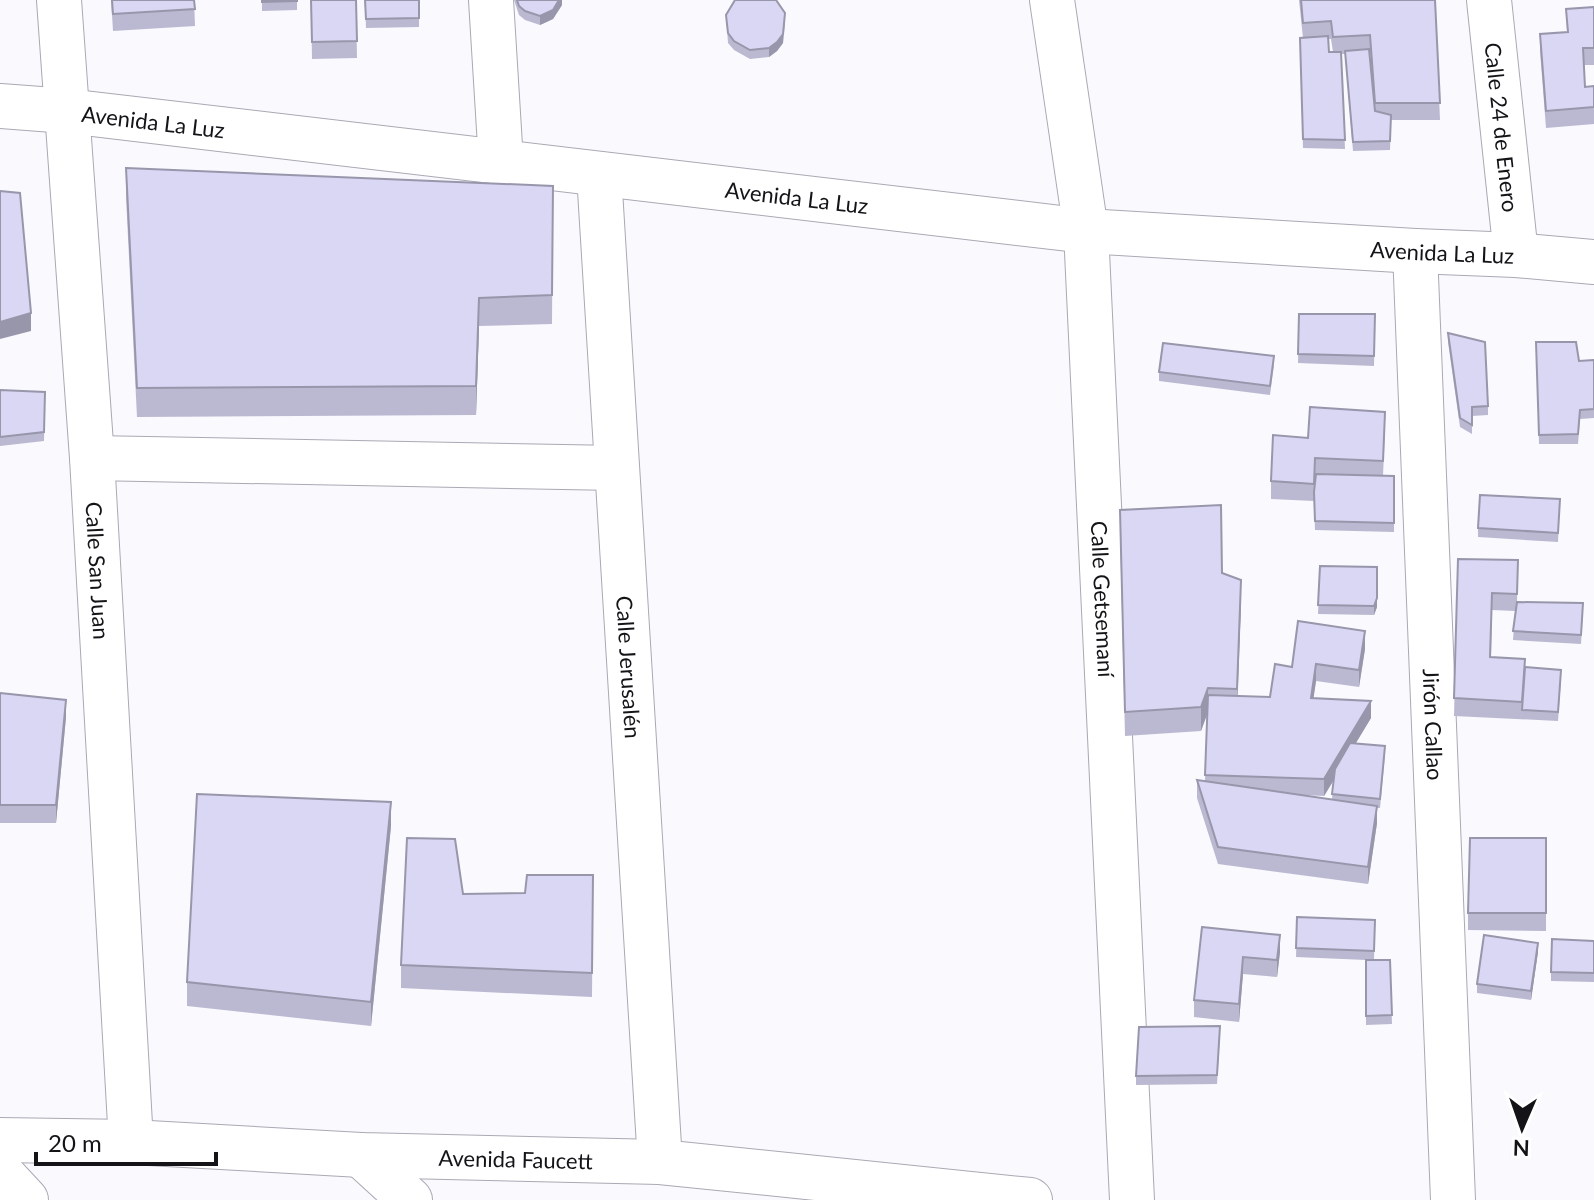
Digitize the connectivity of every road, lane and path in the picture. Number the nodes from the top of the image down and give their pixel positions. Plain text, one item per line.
1 (59, 0) edge
2 (491, 0) edge
3 (1052, 0) edge
4 (1489, 0) edge
5 (0, 106) edge
6 (67, 111) junction
7 (501, 162) junction
8 (599, 174) junction
9 (1086, 231) junction
10 (1415, 251) junction
11 (1516, 255) junction
12 (1594, 262) edge
13 (92, 458) junction
14 (617, 468) junction
15 (0, 1140) edge
16 (131, 1142) junction
17 (361, 1155) junction
18 (660, 1162) junction
19 (0, 1172) edge
20 (26, 1200) edge
21 (410, 1200) edge
22 (1030, 1200) edge
23 (1132, 1200) edge
24 (1453, 1200) edge

1 - 6 street, Calle San Juan
2 - 7 street
3 - 9 street, Calle Getsemaní
4 - 11 street, Calle 24 de Enero
5 - 6 street, Avenida La Luz
6 - 7 street, Avenida La Luz
6 - 13 street, Calle San Juan
7 - 8 street, Avenida La Luz
8 - 9 street, Avenida La Luz
8 - 14 street, Calle Jerusalén
9 - 10 street, Avenida La Luz
9 - 23 street, Calle Getsemaní
10 - 11 street, Avenida La Luz
10 - 24 street, Jirón Callao
11 - 12 street, Avenida La Luz
13 - 14 street
13 - 16 street, Calle San Juan
14 - 18 street, Calle Jerusalén
15 - 16 street, Avenida Faucett
16 - 17 street, Avenida Faucett
17 - 18 street, Avenida Faucett
17 - 21 street
18 - 22 street, Avenida Faucett
19 - 20 street

